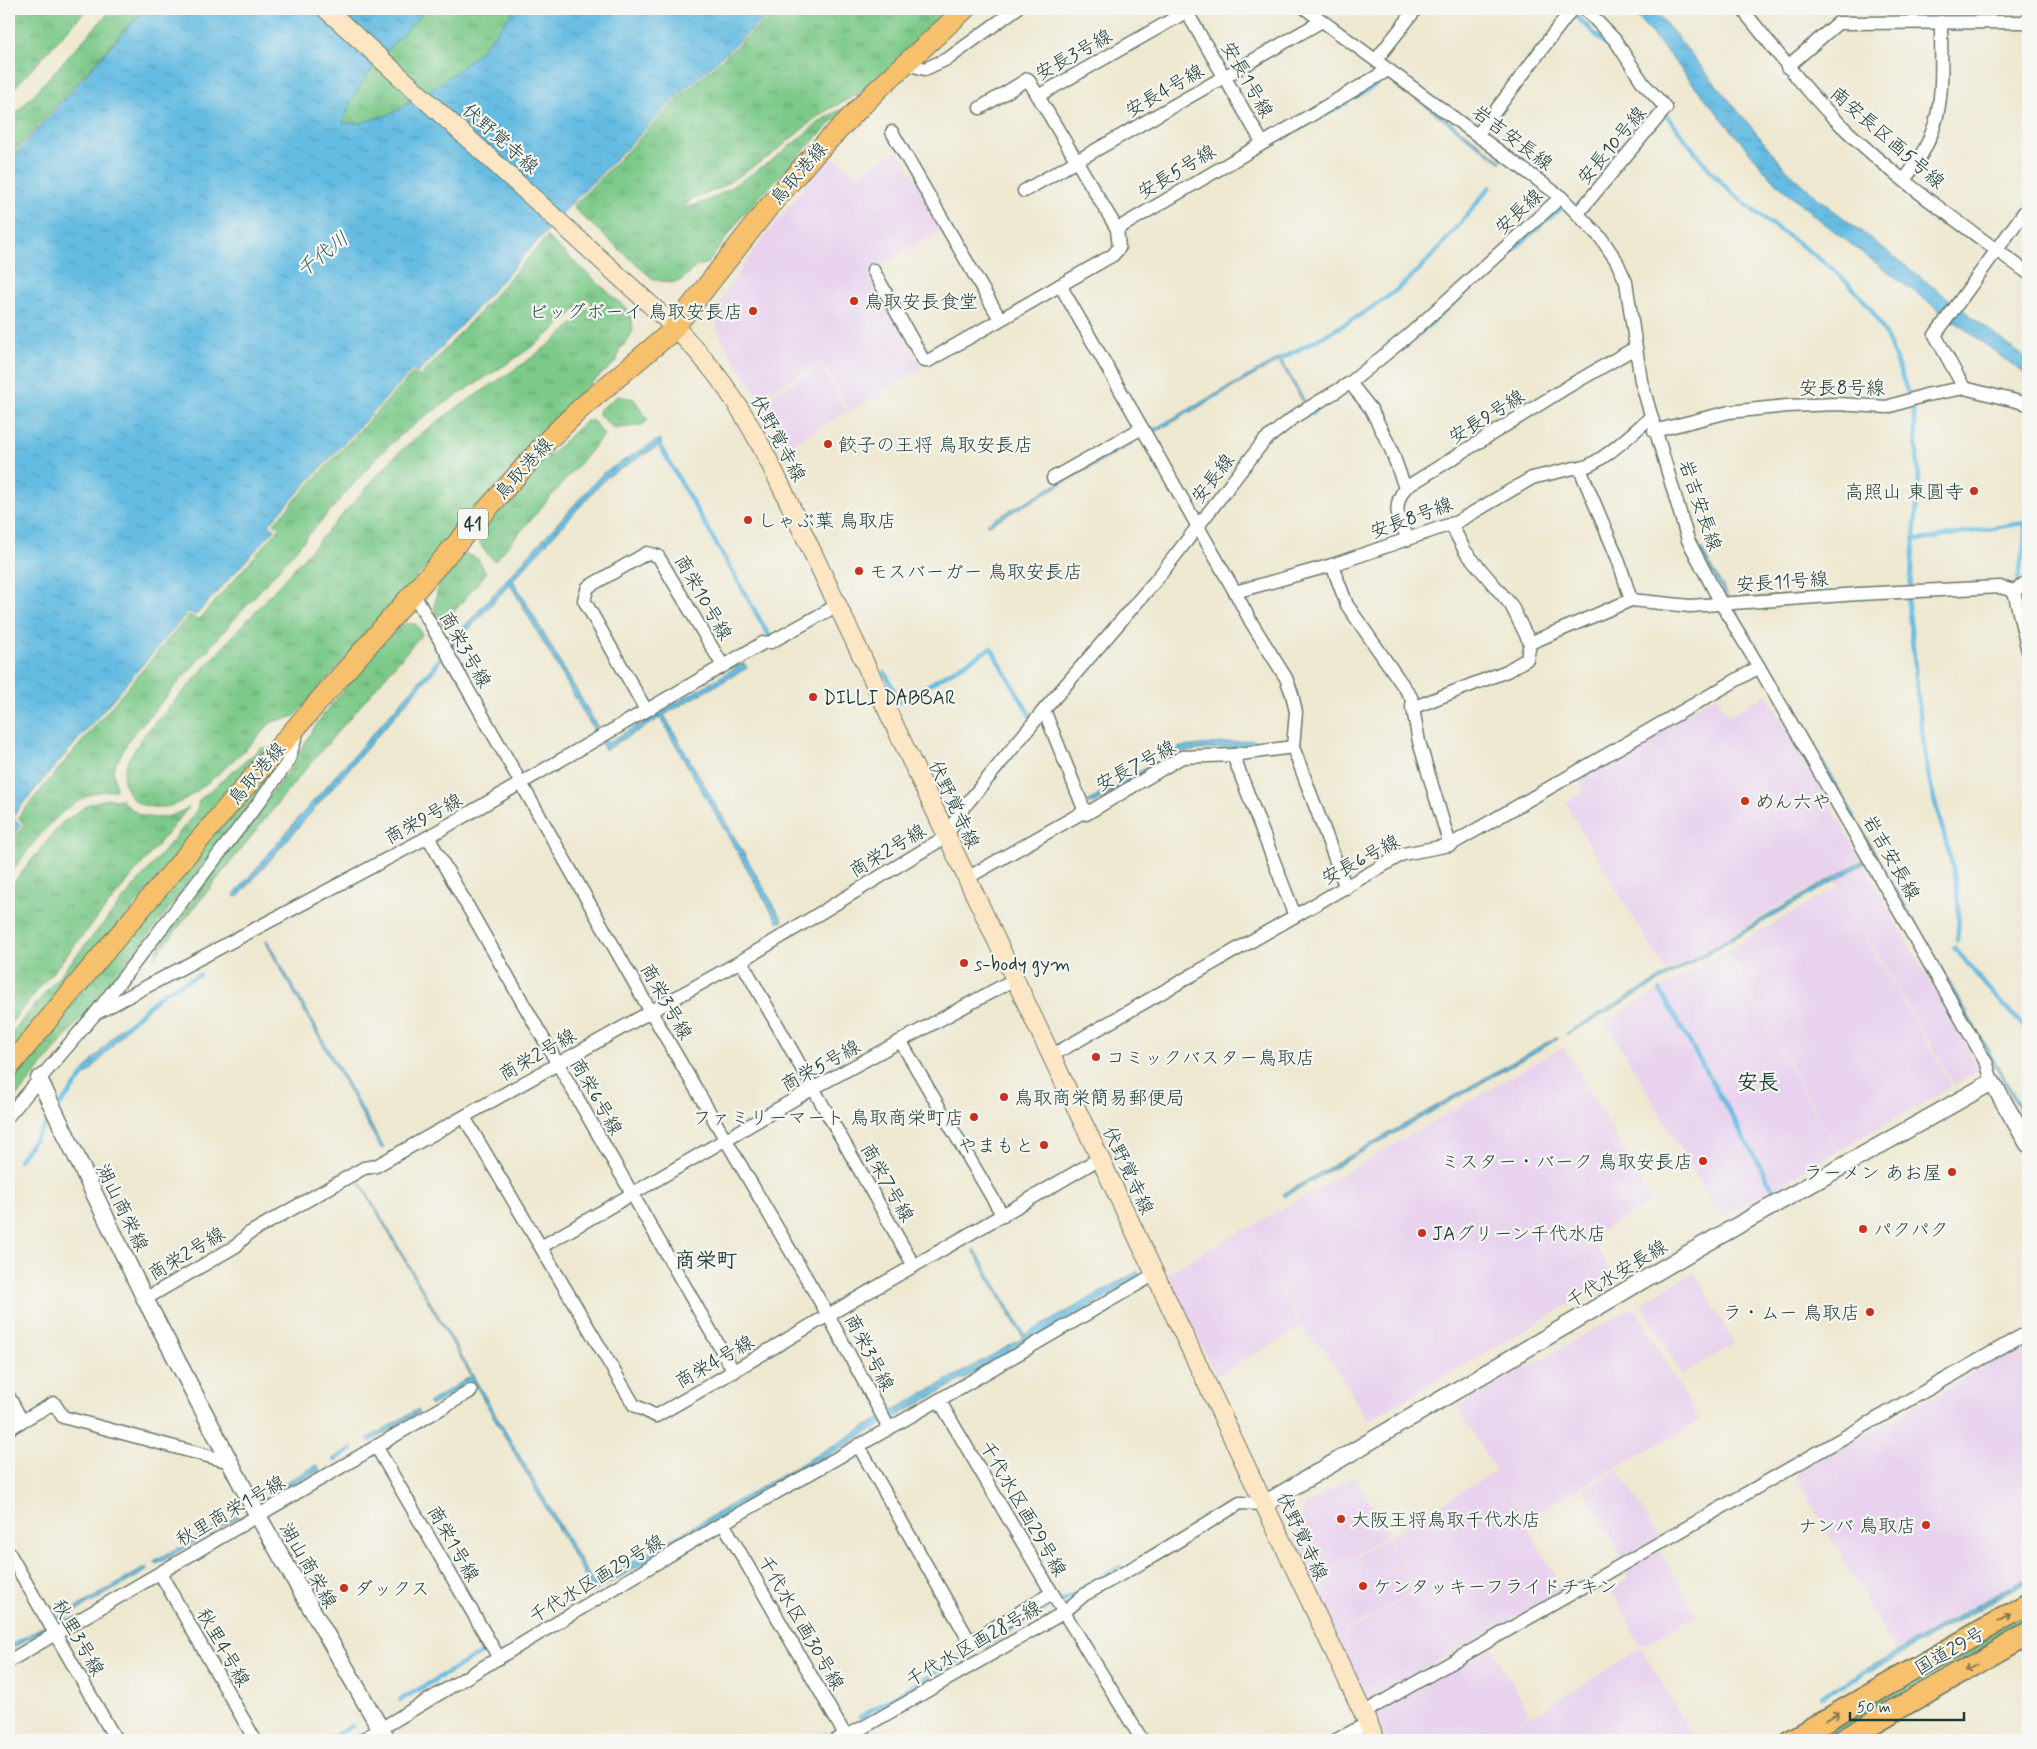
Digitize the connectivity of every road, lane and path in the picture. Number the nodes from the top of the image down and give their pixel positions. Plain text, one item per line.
1 (326, 9) edge
2 (965, 9) edge
3 (1016, 9) edge
4 (1306, 9) edge
5 (1416, 9) edge
6 (1572, 9) edge
7 (1585, 9) edge
8 (1742, 9) edge
9 (1188, 10) edge
10 (1322, 21) junction
11 (1941, 22) junction
12 (2028, 22) edge
13 (1376, 60) junction
14 (904, 63) junction
15 (1786, 67) junction
16 (1388, 70) junction
17 (1225, 76) junction
18 (1038, 96) junction
19 (980, 108) dead end
20 (892, 132) dead end
21 (1478, 134) junction
22 (1262, 142) junction
23 (1076, 161) junction
24 (1904, 180) junction
25 (1024, 191) dead end
26 (1561, 197) junction
27 (2028, 207) edge
28 (1578, 213) junction
29 (1117, 229) junction
30 (1998, 251) junction
31 (873, 270) dead end
32 (2028, 273) edge
33 (1060, 285) junction
34 (1000, 320) junction
35 (675, 327) junction
36 (1635, 348) junction
37 (1350, 383) junction
38 (1964, 388) junction
39 (2028, 404) edge
40 (1651, 416) junction
41 (1142, 428) junction
42 (1654, 431) junction
43 (1580, 470) junction
44 (1053, 478) dead end
45 (1405, 488) junction
46 (1451, 524) junction
47 (1197, 527) junction
48 (1408, 539) junction
49 (1332, 565) junction
50 (2028, 581) edge
51 (2014, 591) junction
52 (1235, 592) junction
53 (412, 593) junction
54 (1631, 600) junction
55 (838, 605) junction
56 (1722, 605) junction
57 (1530, 643) junction
58 (2028, 651) edge
59 (723, 666) junction
60 (1759, 667) junction
61 (1412, 708) junction
62 (646, 710) junction
63 (1044, 710) junction
64 (299, 723) junction
65 (1293, 746) junction
66 (1233, 754) junction
67 (522, 784) junction
68 (1085, 811) junction
69 (947, 836) junction
70 (428, 838) junction
71 (1450, 845) junction
72 (967, 878) junction
73 (1346, 888) junction
74 (1295, 916) junction
75 (741, 961) junction
76 (1015, 978) junction
77 (651, 1012) junction
78 (95, 1014) junction
79 (901, 1042) junction
80 (1051, 1056) junction
81 (557, 1064) junction
82 (9, 1067) edge
83 (39, 1079) junction
84 (1992, 1082) junction
85 (812, 1089) junction
86 (9, 1115) edge
87 (464, 1117) junction
88 (726, 1140) junction
89 (2028, 1144) edge
90 (1100, 1158) junction
91 (632, 1194) junction
92 (1003, 1216) junction
93 (541, 1247) junction
94 (914, 1266) junction
95 (1155, 1274) junction
96 (145, 1299) junction
97 (828, 1315) junction
98 (2028, 1332) edge
99 (734, 1372) junction
100 (470, 1391) dead end
101 (9, 1397) edge
102 (940, 1400) junction
103 (22, 1421) junction
104 (889, 1428) junction
105 (9, 1429) edge
106 (376, 1446) junction
107 (858, 1446) junction
108 (230, 1462) junction
109 (1264, 1504) junction
110 (258, 1516) junction
111 (723, 1523) junction
112 (9, 1553) edge
113 (160, 1573) junction
114 (1052, 1593) junction
115 (2028, 1604) edge
116 (1064, 1613) junction
117 (55, 1634) junction
118 (2028, 1634) edge
119 (970, 1642) junction
120 (499, 1658) junction
121 (981, 1660) junction
122 (9, 1661) edge
123 (1366, 1718) junction
124 (384, 1735) edge
125 (843, 1739) edge
126 (116, 1740) edge
127 (255, 1740) edge
128 (362, 1740) edge
129 (1142, 1740) edge
130 (1336, 1740) edge
131 (1376, 1740) edge
132 (1791, 1740) edge
133 (1843, 1740) edge

1 - 35 main road, 伏野覚寺線
2 - 14 main road, 鳥取港線 / 41
3 - 14 street
4 - 10 street, 岩吉安長線
5 - 13 street
6 - 21 street
7 - 28 street, 安長10号線
8 - 15 street, 南安長区画5号線
9 - 17 street, 安長1号線
9 - 18 street, 安長3号線
10 - 13 street, 岩吉安長線
10 - 17 street, 安長4号線
11 - 12 street
11 - 15 street
11 - 24 street
13 - 16 street, 岩吉安長線
14 - 35 main road, 鳥取港線 / 41
15 - 24 street, 南安長区画5号線
16 - 21 street, 岩吉安長線
16 - 22 street, 安長5号線
17 - 22 street, 安長1号線
17 - 23 street, 安長4号線
18 - 19 street, 安長3号線
18 - 23 street
20 - 34 street
21 - 26 street, 岩吉安長線
22 - 29 street, 安長5号線
23 - 25 street, 安長4号線
23 - 29 street
24 - 30 street, 南安長区画5号線
26 - 28 street, 岩吉安長線
26 - 37 street, 安長線
27 - 30 street
28 - 36 street, 岩吉安長線
29 - 33 street
30 - 32 street, 南安長区画5号線
30 - 38 street
31 - 34 street
33 - 34 street
33 - 41 street
35 - 53 main road, 鳥取港線 / 41
35 - 55 main road, 伏野覚寺線
36 - 40 street, 岩吉安長線
36 - 45 street, 安長9号線
37 - 45 street
37 - 47 street, 安長線
38 - 39 street, 安長8号線
38 - 42 street, 安長8号線
40 - 42 street, 岩吉安長線
40 - 43 street, 安長8号線
41 - 44 street
41 - 47 street
42 - 56 street, 岩吉安長線
43 - 46 street, 安長8号線
43 - 54 street
45 - 48 street
46 - 48 street, 安長8号線
46 - 57 street
47 - 52 street
47 - 63 street, 安長線
48 - 49 street, 安長8号線
49 - 52 street, 安長8号線
49 - 61 street
50 - 51 street
51 - 56 street, 安長11号線
51 - 58 street
52 - 65 street
53 - 64 main road, 鳥取港線 / 41
53 - 67 street, 商栄3号線
54 - 56 street, 安長11号線
54 - 57 street
55 - 59 street, 商栄9号線
55 - 69 main road, 伏野覚寺線
56 - 60 street, 岩吉安長線
57 - 61 street
59 - 62 street, 商栄9号線
59 - 62 street, 商栄10号線
60 - 71 street, 安長6号線
60 - 84 street, 岩吉安長線
61 - 71 street
62 - 67 street, 商栄9号線
63 - 68 street, 安長7号線
63 - 69 street, 安長線
64 - 78 street
64 - 82 main road, 鳥取港線 / 41
65 - 66 street, 安長7号線
65 - 73 street
66 - 68 street, 安長7号線
66 - 74 street
67 - 70 street, 商栄9号線
67 - 77 street, 商栄3号線
68 - 72 street
69 - 72 main road, 伏野覚寺線
69 - 75 street, 商栄2号線
70 - 78 street, 商栄9号線
70 - 81 street, 商栄6号線
71 - 73 street, 安長6号線
72 - 76 main road, 伏野覚寺線
73 - 74 street, 安長6号線
74 - 80 street, 安長6号線
75 - 77 street, 商栄2号線
75 - 85 street, 商栄7号線
76 - 79 street, 商栄5号線
76 - 80 main road, 伏野覚寺線
77 - 81 street, 商栄2号線
77 - 88 street, 商栄3号線
78 - 83 street
79 - 85 street, 商栄5号線
79 - 92 street
80 - 90 main road, 伏野覚寺線
81 - 87 street, 商栄2号線
81 - 91 street, 商栄6号線
83 - 86 street
83 - 96 street, 湖山商栄線
84 - 89 street, 岩吉安長線
84 - 109 street, 千代水安長線
85 - 88 street, 商栄5号線
85 - 94 street, 商栄7号線
87 - 93 street, 商栄4号線
87 - 96 street, 商栄2号線
88 - 91 street, 商栄5号線
88 - 97 street, 商栄3号線
90 - 92 street, 商栄4号線
90 - 95 main road, 伏野覚寺線
91 - 93 street, 商栄5号線
91 - 99 street, 商栄6号線
92 - 94 street, 商栄4号線
93 - 99 street, 商栄4号線
94 - 97 street, 商栄4号線
95 - 102 street
95 - 109 main road, 伏野覚寺線
96 - 108 street, 湖山商栄線
97 - 99 street, 商栄4号線
97 - 104 street, 商栄3号線
98 - 123 street
100 - 106 street, 秋里商栄1号線
101 - 103 street
102 - 104 street, 千代水区画29号線
102 - 114 street, 千代水区画29号線
103 - 105 street
103 - 108 street
104 - 107 street, 千代水区画29号線
106 - 110 street, 秋里商栄1号線
106 - 120 street, 商栄1号線
107 - 111 street, 千代水区画29号線
107 - 119 street
108 - 110 street, 湖山商栄線
109 - 116 street, 千代水区画28号線
109 - 123 main road, 伏野覚寺線
110 - 113 street, 秋里商栄1号線
110 - 124 street, 湖山商栄線
111 - 120 street, 千代水区画29号線
111 - 125 street, 千代水区画30号線
112 - 117 street, 秋里3号線
113 - 117 street, 秋里商栄1号線
113 - 127 street, 秋里4号線
114 - 116 street
114 - 119 street, 千代水区画29号線
132 -> 115 highway, 国道29号
116 - 121 street, 千代水区画28号線
116 - 129 street
117 - 122 street, 秋里商栄1号線
117 - 126 street, 秋里3号線
118 -> 133 highway, 国道29号
119 - 121 street
120 - 124 street, 千代水区画29号線
121 - 125 street, 千代水区画28号線
123 - 130 street
123 - 131 main road, 伏野覚寺線
124 - 128 street, 千代水区画29号線

